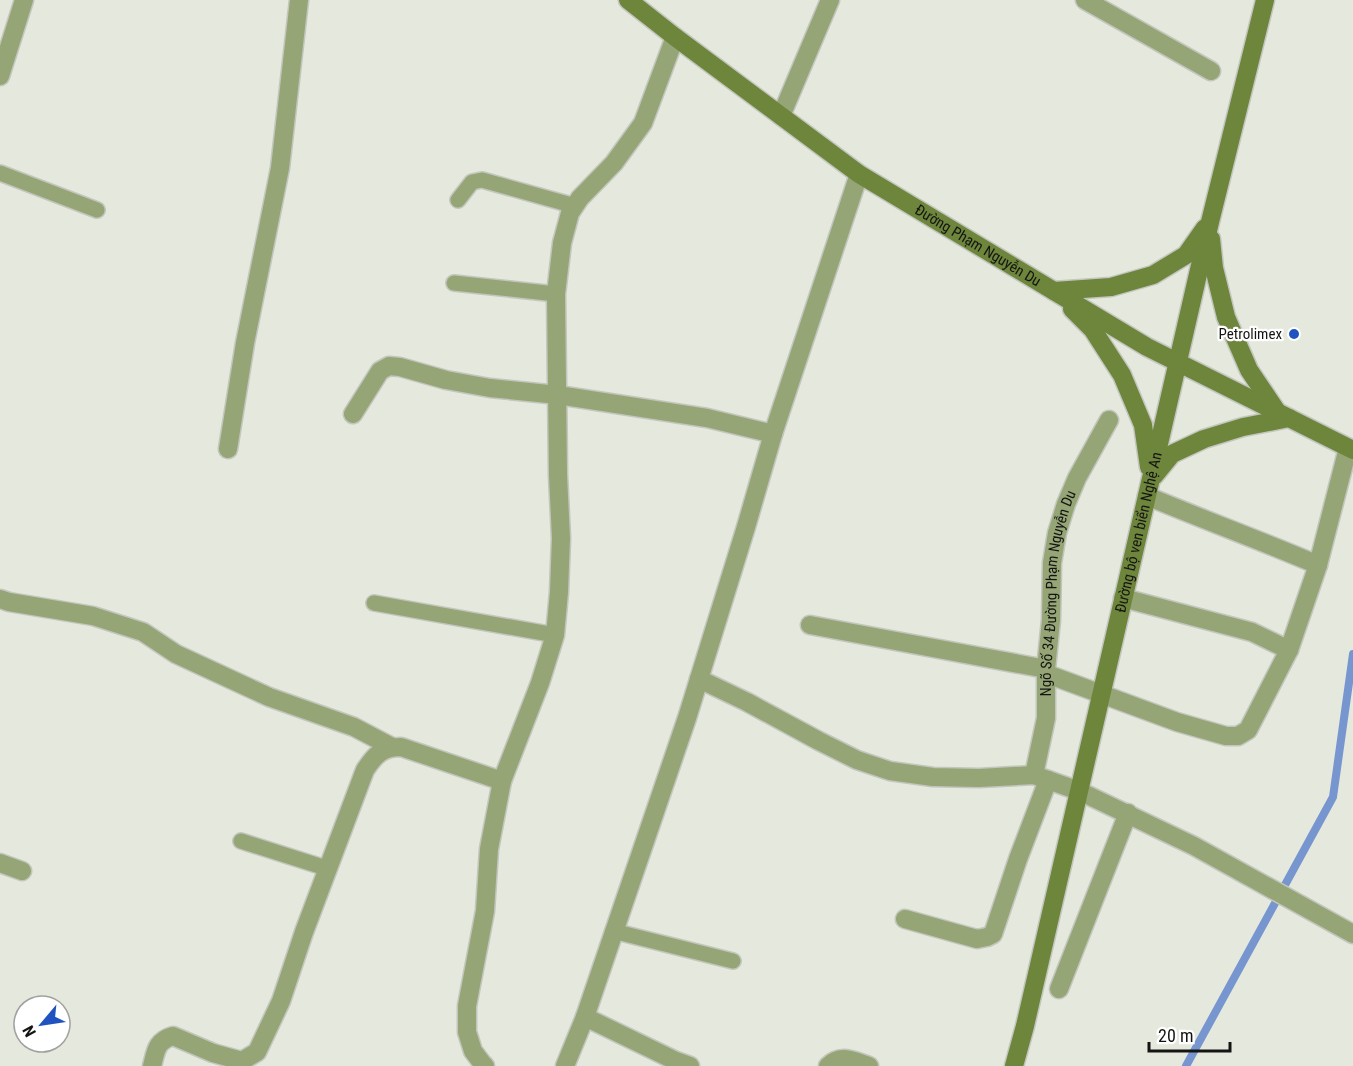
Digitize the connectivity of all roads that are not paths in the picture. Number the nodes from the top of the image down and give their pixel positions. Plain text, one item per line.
1 (24, 0) edge
2 (299, 0) edge
3 (628, 0) edge
4 (830, 0) edge
5 (1085, 0) edge
6 (1265, 0) edge
7 (675, 37) junction
8 (1211, 71) dead end
9 (0, 76) edge
10 (781, 116) junction
11 (0, 173) edge
12 (859, 174) junction
13 (458, 200) dead end
14 (575, 206) junction
15 (98, 210) dead end
16 (1210, 222) junction
17 (454, 283) dead end
18 (1054, 291) junction
19 (556, 294) junction
20 (1178, 362) junction
21 (558, 395) junction
22 (353, 414) dead end
23 (1283, 416) junction
24 (1109, 420) dead end
25 (773, 434) junction
26 (228, 449) dead end
27 (1350, 449) edge
28 (1149, 488) junction
29 (1318, 565) junction
30 (1123, 598) junction
31 (0, 599) edge
32 (374, 603) dead end
33 (810, 625) dead end
34 (555, 635) junction
35 (1289, 650) junction
36 (1046, 671) junction
37 (699, 679) junction
38 (1101, 694) junction
39 (392, 747) junction
40 (1041, 777) junction
41 (502, 781) junction
42 (1079, 791) junction
43 (1128, 813) junction
44 (241, 841) dead end
45 (0, 863) edge
46 (329, 869) junction
47 (22, 871) dead end
48 (905, 919) dead end
49 (613, 931) junction
50 (1353, 934) edge
51 (733, 961) dead end
52 (1059, 988) dead end
53 (585, 1017) junction
54 (152, 1066) edge
55 (485, 1066) edge
56 (565, 1066) edge
57 (690, 1066) edge
58 (828, 1066) edge
59 (869, 1066) edge
60 (1014, 1066) edge

1 - 9 street
2 - 26 street
3 - 7 main road, Đường Phạm Nguyễn Du
4 - 10 street
5 - 8 street
6 - 16 main road, Đường bộ ven biển Nghệ An
7 - 10 main road, Đường Phạm Nguyễn Du
7 - 14 street
10 - 12 main road, Đường Phạm Nguyễn Du
11 - 15 lane
12 - 18 main road, Đường Phạm Nguyễn Du
12 - 25 street
13 - 14 lane
14 - 19 street
16 - 18 main road
16 - 20 main road, Đường bộ ven biển Nghệ An
16 - 23 main road
17 - 19 lane
18 - 20 main road, Đường Phạm Nguyễn Du
18 - 28 main road
19 - 21 street
20 - 23 main road, Đường Phạm Nguyễn Du
20 - 28 main road, Đường bộ ven biển Nghệ An
21 - 22 street
21 - 25 street
21 - 34 street
23 - 27 main road, Đường Phạm Nguyễn Du
23 - 28 main road
24 - 36 street, Ngõ Số 34 Đường Phạm Nguyễn Du
25 - 37 street
27 - 29 street
28 - 29 street
28 - 30 main road, Đường bộ ven biển Nghệ An
29 - 35 street
30 - 35 street
30 - 38 main road, Đường bộ ven biển Nghệ An
31 - 39 street
32 - 34 lane
33 - 36 street
34 - 41 street
35 - 38 street
36 - 38 street
36 - 40 street, Ngõ Số 34 Đường Phạm Nguyễn Du
37 - 40 street
37 - 49 street
38 - 42 main road, Đường bộ ven biển Nghệ An
39 - 41 street
39 - 46 street
40 - 42 street
40 - 48 street, Ngõ Số 34 Đường Phạm Nguyễn Du
41 - 55 street
42 - 43 street
42 - 60 main road, Đường bộ ven biển Nghệ An
43 - 50 street
43 - 52 street
44 - 46 lane
45 - 47 street
46 - 54 street
49 - 51 lane
49 - 53 street
53 - 56 street
53 - 57 street
58 - 59 street

